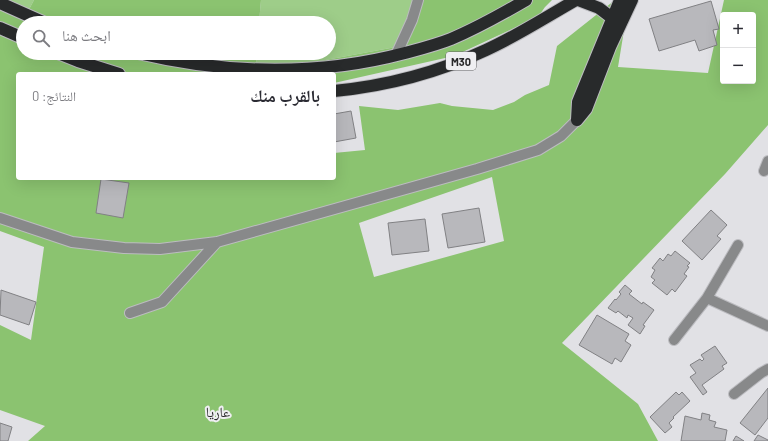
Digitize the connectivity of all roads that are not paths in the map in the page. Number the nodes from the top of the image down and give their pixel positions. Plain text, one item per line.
1 (418, 0) edge
2 (526, 0) edge
3 (577, 0) edge
4 (620, 0) edge
5 (632, 0) edge
6 (0, 3) edge
7 (29, 16) edge
8 (612, 18) junction
9 (0, 28) edge
10 (16, 35) edge
11 (396, 55) junction
12 (76, 60) edge
13 (172, 60) edge
14 (113, 72) edge
15 (336, 91) edge
16 (577, 120) junction
17 (0, 218) edge
18 (217, 242) junction
19 (738, 245) dead end
20 (707, 298) junction
21 (130, 313) dead end
22 (768, 326) edge
23 (674, 340) dead end
24 (768, 369) edge
25 (734, 394) dead end

1 - 11 street
2 - 11 highway, M30
3 - 8 highway
3 - 15 highway, M30
4 - 8 highway
5 - 16 highway
6 - 7 highway
8 - 16 highway
9 - 10 highway
11 - 13 highway, M30
12 - 14 highway
16 - 18 street
17 - 18 street
18 - 21 street
19 - 20 street
20 - 22 street
20 - 23 street
24 - 25 street

